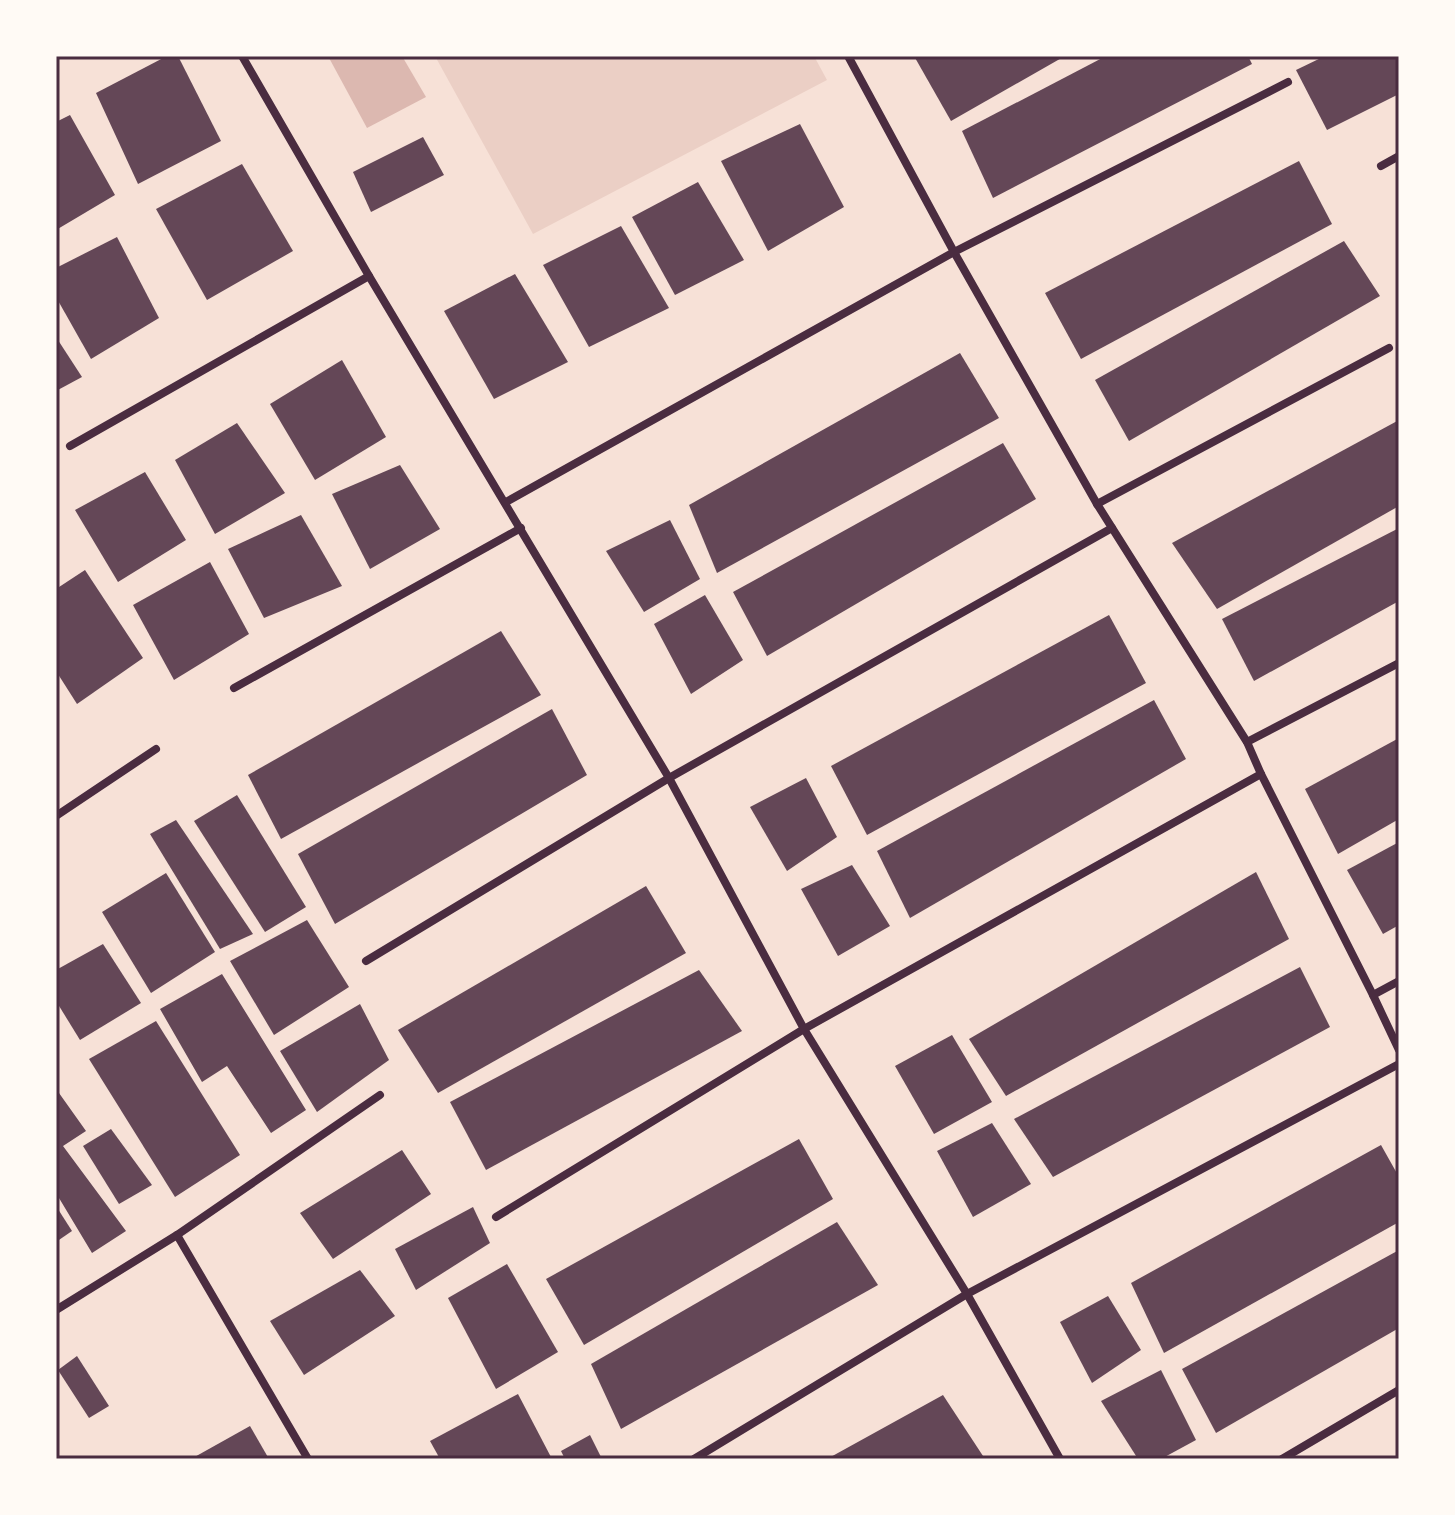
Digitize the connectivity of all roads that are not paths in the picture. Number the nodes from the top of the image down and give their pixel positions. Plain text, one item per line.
1 (242, 56) edge
2 (848, 56) edge
3 (1288, 82) dead end
4 (1399, 156) edge
5 (1381, 166) dead end
6 (954, 252) junction
7 (369, 276) junction
8 (1389, 348) dead end
9 (70, 446) dead end
10 (506, 502) junction
11 (1097, 504) junction
12 (521, 528) junction
13 (1112, 528) junction
14 (1399, 663) edge
15 (234, 688) dead end
16 (1247, 742) junction
17 (156, 749) dead end
18 (1261, 774) junction
19 (669, 778) junction
20 (56, 816) edge
21 (366, 961) dead end
22 (1399, 981) edge
23 (1373, 995) junction
24 (804, 1029) junction
25 (1399, 1050) edge
26 (1399, 1064) edge
27 (380, 1095) dead end
28 (496, 1217) dead end
29 (177, 1235) junction
30 (967, 1294) junction
31 (56, 1310) edge
32 (1399, 1390) edge
33 (308, 1459) edge
34 (694, 1459) edge
35 (1060, 1459) edge
36 (1282, 1459) edge

1 - 7 street
2 - 6 street
3 - 6 street
4 - 5 street
6 - 10 street
6 - 11 street
7 - 9 street
7 - 10 street
8 - 11 street
10 - 12 street
11 - 13 street
12 - 15 street
12 - 19 street
13 - 16 street
13 - 19 street
14 - 16 street
16 - 18 street
17 - 20 street
18 - 23 street
18 - 24 street
19 - 21 street
19 - 24 street
22 - 23 street
23 - 25 street
24 - 28 street
24 - 30 street
26 - 30 street
27 - 29 street
29 - 31 street
29 - 33 street
30 - 34 street
30 - 35 street
32 - 36 street

